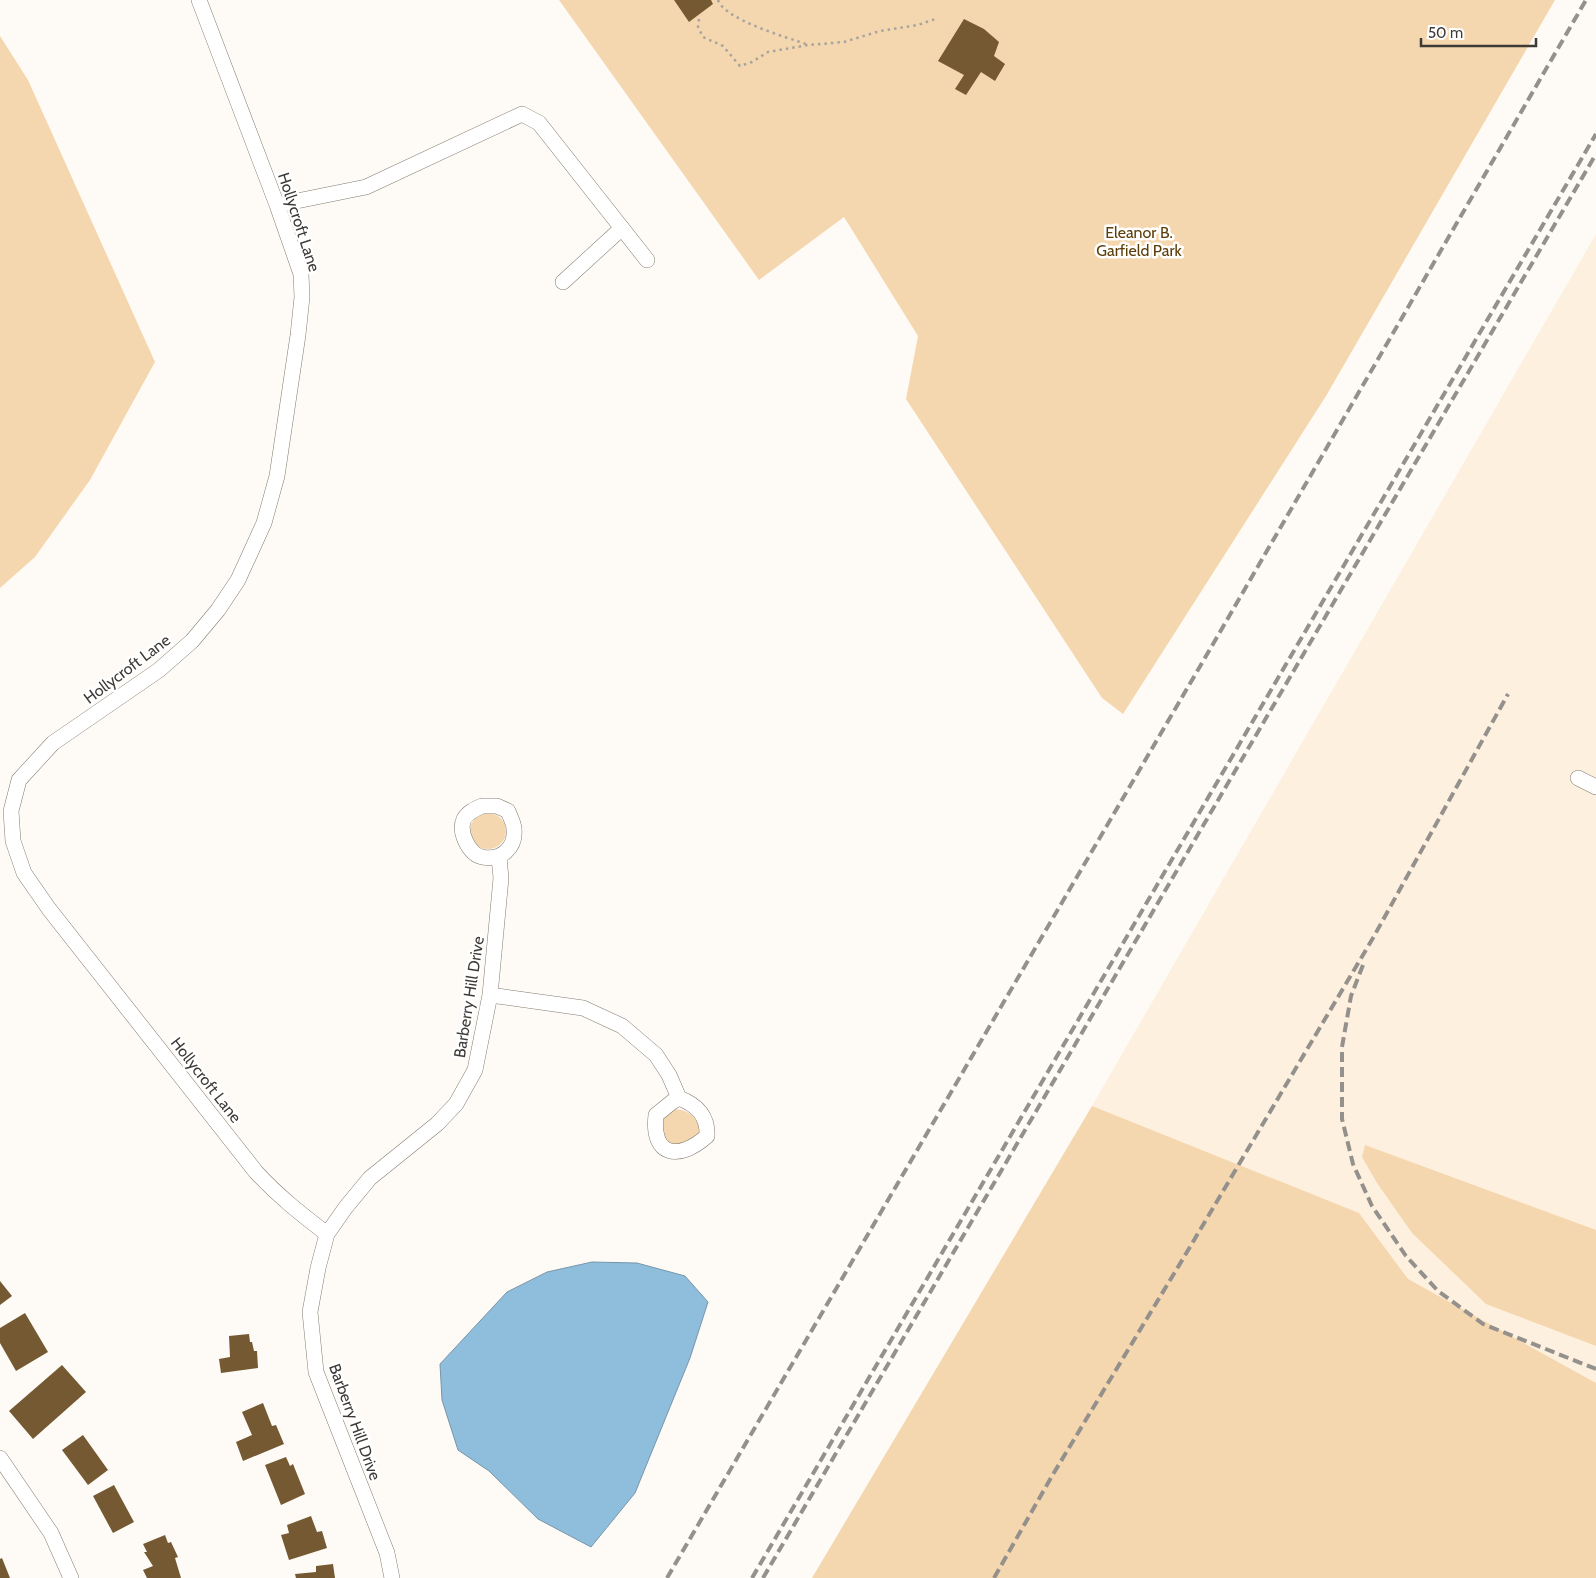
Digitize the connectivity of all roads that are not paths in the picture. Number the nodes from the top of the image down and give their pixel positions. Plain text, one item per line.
1 (199, 0) edge
2 (277, 205) junction
3 (622, 228) junction
4 (647, 260) dead end
5 (563, 282) dead end
6 (1578, 778) dead end
7 (1596, 787) edge
8 (499, 857) dead end
9 (490, 995) junction
10 (679, 1098) dead end
11 (327, 1234) junction
12 (0, 1458) edge
13 (70, 1578) edge
14 (392, 1578) edge

1 - 2 street, Hollycroft Lane
2 - 3 street
2 - 11 street, Hollycroft Lane
3 - 4 street
3 - 5 street
6 - 7 street
8 - 9 street, Barberry Hill Drive
9 - 10 street
9 - 11 street, Barberry Hill Drive
11 - 14 street, Barberry Hill Drive
12 - 13 street

